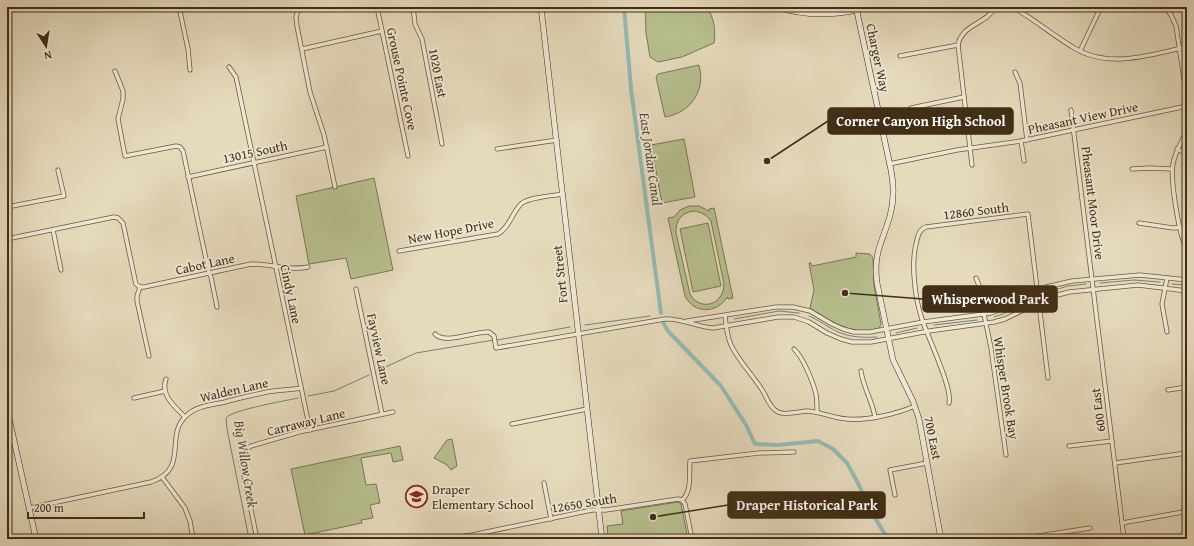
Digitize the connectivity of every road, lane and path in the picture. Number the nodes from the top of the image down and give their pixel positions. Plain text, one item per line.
1 (179, 7) edge
2 (299, 7) edge
3 (377, 7) edge
4 (412, 7) edge
5 (541, 7) edge
6 (777, 7) edge
7 (870, 7) edge
8 (995, 7) edge
9 (1012, 7) edge
10 (1165, 7) edge
11 (856, 8) edge
12 (1100, 9) dead end
13 (382, 31) junction
14 (958, 45) junction
15 (1187, 47) edge
16 (302, 49) junction
17 (1179, 49) junction
18 (1080, 51) junction
19 (900, 56) dead end
20 (229, 67) dead end
21 (190, 70) dead end
22 (115, 71) dead end
23 (1015, 72) dead end
24 (964, 97) junction
25 (1187, 99) edge
26 (1187, 106) edge
27 (911, 108) dead end
28 (1071, 110) dead end
29 (1187, 129) edge
30 (1074, 130) junction
31 (557, 140) junction
32 (1027, 140) junction
33 (1022, 141) junction
34 (442, 144) dead end
35 (327, 147) junction
36 (970, 148) junction
37 (497, 149) dead end
38 (1177, 149) junction
39 (1187, 154) edge
40 (408, 156) dead end
41 (1024, 162) dead end
42 (253, 163) junction
43 (889, 164) junction
44 (972, 166) dead end
45 (1172, 169) junction
46 (58, 170) dead end
47 (1132, 170) dead end
48 (188, 176) junction
49 (335, 187) dead end
50 (563, 194) junction
51 (7, 207) edge
52 (1139, 223) dead end
53 (1187, 227) edge
54 (1180, 228) junction
55 (53, 230) junction
56 (7, 239) edge
57 (1187, 249) edge
58 (399, 251) dead end
59 (275, 266) junction
60 (308, 267) dead end
61 (62, 270) dead end
62 (209, 273) junction
63 (976, 278) dead end
64 (1167, 278) junction
65 (1093, 279) junction
66 (1187, 280) edge
67 (140, 286) junction
68 (1165, 288) junction
69 (356, 289) dead end
70 (1094, 289) junction
71 (1187, 290) edge
72 (1038, 291) junction
73 (1039, 302) junction
74 (217, 307) dead end
75 (984, 314) junction
76 (724, 316) junction
77 (684, 321) junction
78 (923, 322) junction
79 (986, 324) junction
80 (726, 326) junction
81 (886, 329) junction
82 (926, 332) junction
83 (1167, 332) dead end
84 (435, 334) dead end
85 (578, 334) junction
86 (888, 339) junction
87 (889, 346) joint
88 (794, 349) dead end
89 (149, 356) dead end
90 (861, 372) dead end
91 (1048, 378) dead end
92 (166, 379) dead end
93 (1187, 387) edge
94 (301, 388) junction
95 (1168, 390) dead end
96 (164, 391) junction
97 (134, 398) dead end
98 (949, 403) dead end
99 (915, 406) junction
100 (7, 409) edge
101 (587, 409) junction
102 (393, 412) dead end
103 (817, 412) junction
104 (382, 414) junction
105 (185, 417) junction
106 (875, 417) junction
107 (512, 424) dead end
108 (310, 430) junction
109 (1112, 441) junction
110 (1069, 446) dead end
111 (794, 452) dead end
112 (1187, 453) edge
113 (1006, 455) dead end
114 (927, 463) junction
115 (1115, 463) junction
116 (162, 477) junction
117 (544, 483) dead end
118 (895, 495) dead end
119 (682, 500) junction
120 (1187, 507) edge
121 (29, 508) junction
122 (598, 510) junction
123 (1183, 512) junction
124 (1187, 516) edge
125 (551, 519) junction
126 (1122, 523) junction
127 (1090, 528) dead end
128 (464, 538) edge
129 (36, 539) edge
130 (193, 539) edge
131 (257, 539) edge
132 (443, 539) edge
133 (602, 539) edge
134 (692, 539) edge
135 (941, 539) edge
136 (1019, 539) edge
137 (1124, 539) edge

1 - 21 street
2 - 16 street
3 - 13 street, Grouse Pointe Cove
4 - 34 street, 1020 East
5 - 31 street, Fort Street
6 - 11 street
7 - 11 street
8 - 14 street
9 - 18 street
10 - 17 street
11 - 43 street, Charger Way
12 - 18 street
13 - 16 street
13 - 40 street, Grouse Pointe Cove
14 - 19 street
14 - 24 street
15 - 17 street
16 - 35 street
17 - 18 street
17 - 25 street
20 - 42 street, Cindy Lane
22 - 48 street
23 - 32 street
24 - 27 street
24 - 36 street
26 - 30 street, Pheasant View Drive
28 - 30 street, Pheasant Moor Drive
29 - 38 street
30 - 32 street, Pheasant View Drive
30 - 65 street, Pheasant Moor Drive
31 - 37 street
31 - 50 street, Fort Street
32 - 33 street, Pheasant View Drive
33 - 36 street, Pheasant View Drive
33 - 41 street
35 - 42 street, 13015 South
35 - 49 street
36 - 43 street, Pheasant View Drive
36 - 44 street
38 - 39 street
38 - 45 street
42 - 48 street, 13015 South
42 - 59 street, Cindy Lane
43 - 81 street, Charger Way
45 - 47 street
45 - 54 street
46 - 51 street
48 - 62 street
50 - 58 street, New Hope Drive
50 - 85 street, Fort Street
52 - 54 street
53 - 54 street
54 - 57 street
55 - 56 street
55 - 61 street
55 - 67 street
59 - 60 street, Cabot Lane
59 - 62 street, Cabot Lane
59 - 94 street, Cindy Lane
62 - 67 street, Cabot Lane
62 - 74 street
63 - 75 street, Whisper Brook Bay
64 - 65 street
64 - 66 street
64 - 68 street
65 - 70 street, 600 East
65 - 72 street
67 - 89 street
68 - 70 street
68 - 71 street
68 - 83 street
69 - 104 street, Fayview Lane
70 - 73 street
70 - 109 street, 600 East
72 - 73 street
72 - 75 street
72 - 78 street, 12860 South
73 - 79 street
73 - 91 street
75 - 78 street
75 - 79 street, Whisper Brook Bay
76 - 77 street
76 - 80 street
76 - 81 street
77 - 80 street
77 - 85 street
78 - 81 street
78 - 82 street
79 - 82 street
79 - 113 street, Whisper Brook Bay
80 - 86 street
80 - 103 street
81 - 86 street, Charger Way
82 - 86 street
82 - 98 street
84 - 85 street
85 - 101 street, Fort Street
86 - 87 street, Charger Way
87 - 99 street, 700 East
88 - 103 street
90 - 106 street
92 - 96 street
93 - 95 street
94 - 105 street, Walden Lane
94 - 108 street, Cindy Lane
96 - 97 street
96 - 105 street
99 - 106 street
99 - 114 street, 700 East
100 - 121 street
101 - 107 street
101 - 122 street, Fort Street
102 - 104 street, Carraway Lane
103 - 106 street
104 - 108 street, Carraway Lane
105 - 116 street
108 - 131 street, Carraway Lane
109 - 110 street
109 - 115 street, 600 East
111 - 119 street
112 - 115 street
114 - 118 street
114 - 135 street, 700 East
115 - 126 street, 600 East
116 - 121 street
116 - 130 street
117 - 125 street
119 - 122 street, 12650 South
119 - 134 street
120 - 123 street
121 - 129 street
122 - 125 street, 12650 South
122 - 133 street, Fort Street
123 - 124 street
123 - 126 street
125 - 128 street, 12650 South
126 - 137 street, 600 East
127 - 136 street
128 - 132 street, 12650 South

